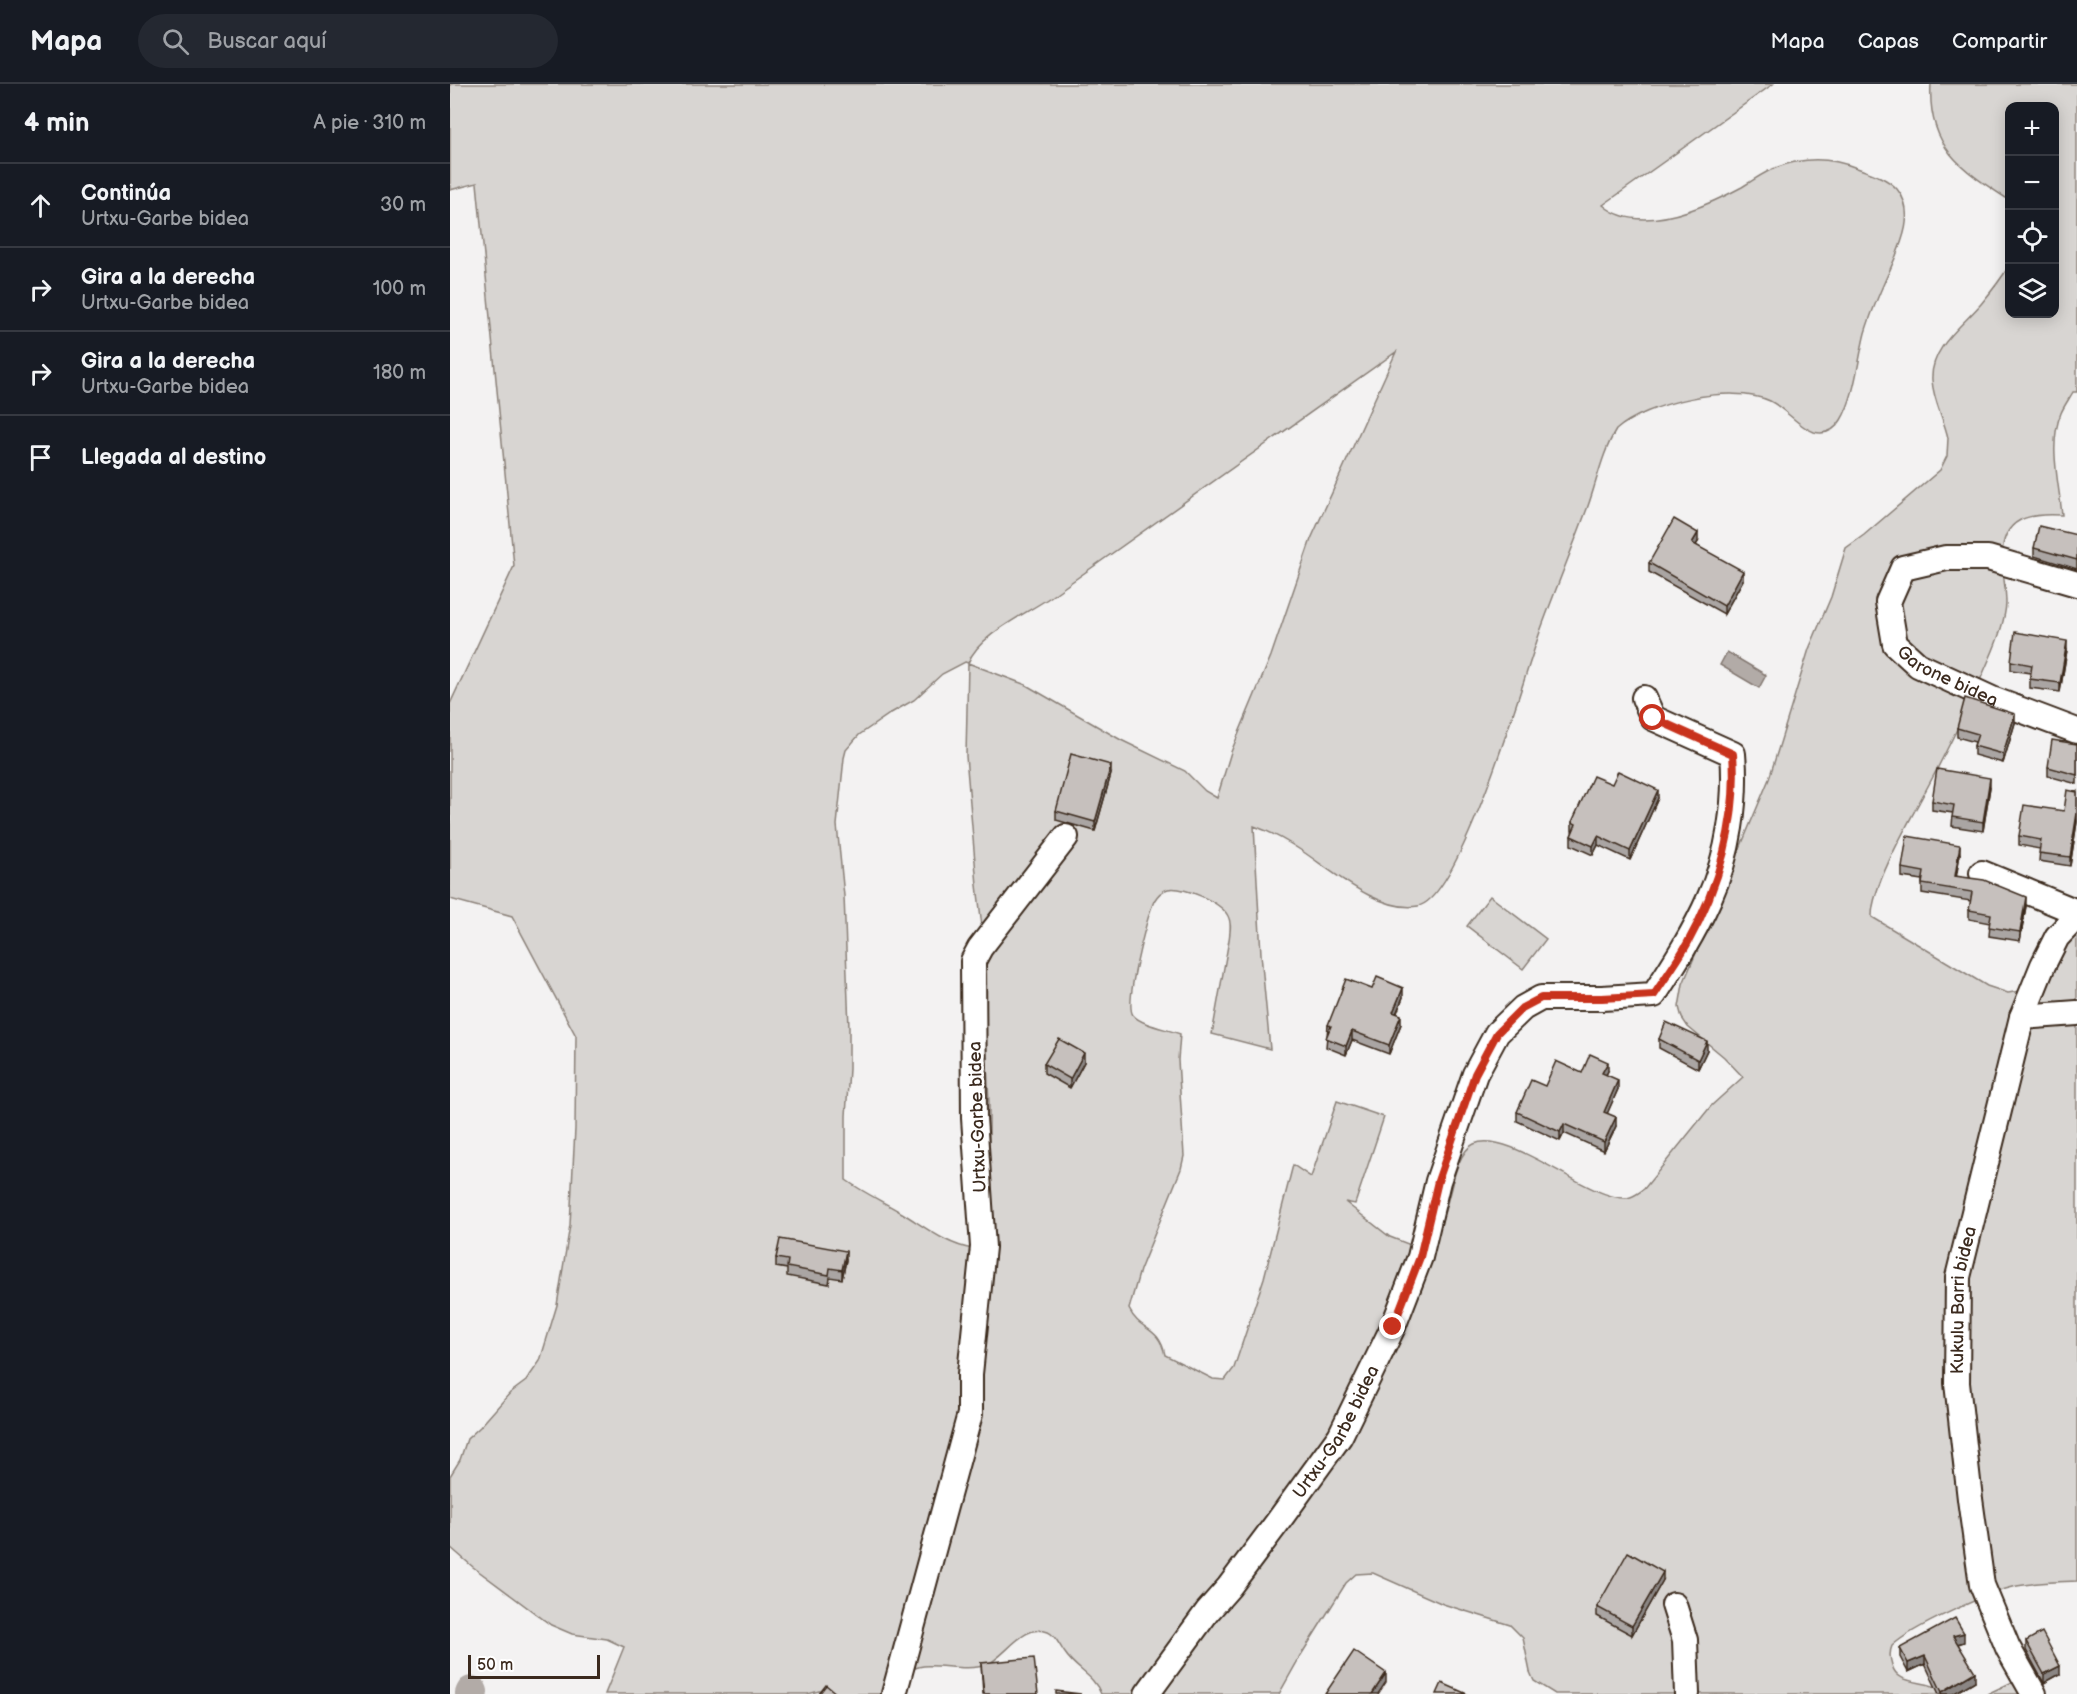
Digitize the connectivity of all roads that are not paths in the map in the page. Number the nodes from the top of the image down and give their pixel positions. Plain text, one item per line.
1 (2077, 584) edge
2 (1644, 698) dead end
3 (2077, 731) edge
4 (1066, 837) dead end
5 (1982, 873) dead end
6 (2077, 912) edge
7 (2077, 916) edge
8 (2077, 1013) edge
9 (2022, 1017) junction
10 (1674, 1605) dead end
11 (894, 1694) edge
12 (1147, 1694) edge
13 (1687, 1694) edge
14 (2034, 1694) edge

1 - 3 lane, Garone bidea
2 - 12 lane, Urtxu-Garbe bidea
4 - 11 lane, Urtxu-Garbe bidea
5 - 6 lane
7 - 9 lane, Kukulu Barri bidea
8 - 9 lane
9 - 14 lane, Kukulu Barri bidea
10 - 13 lane

